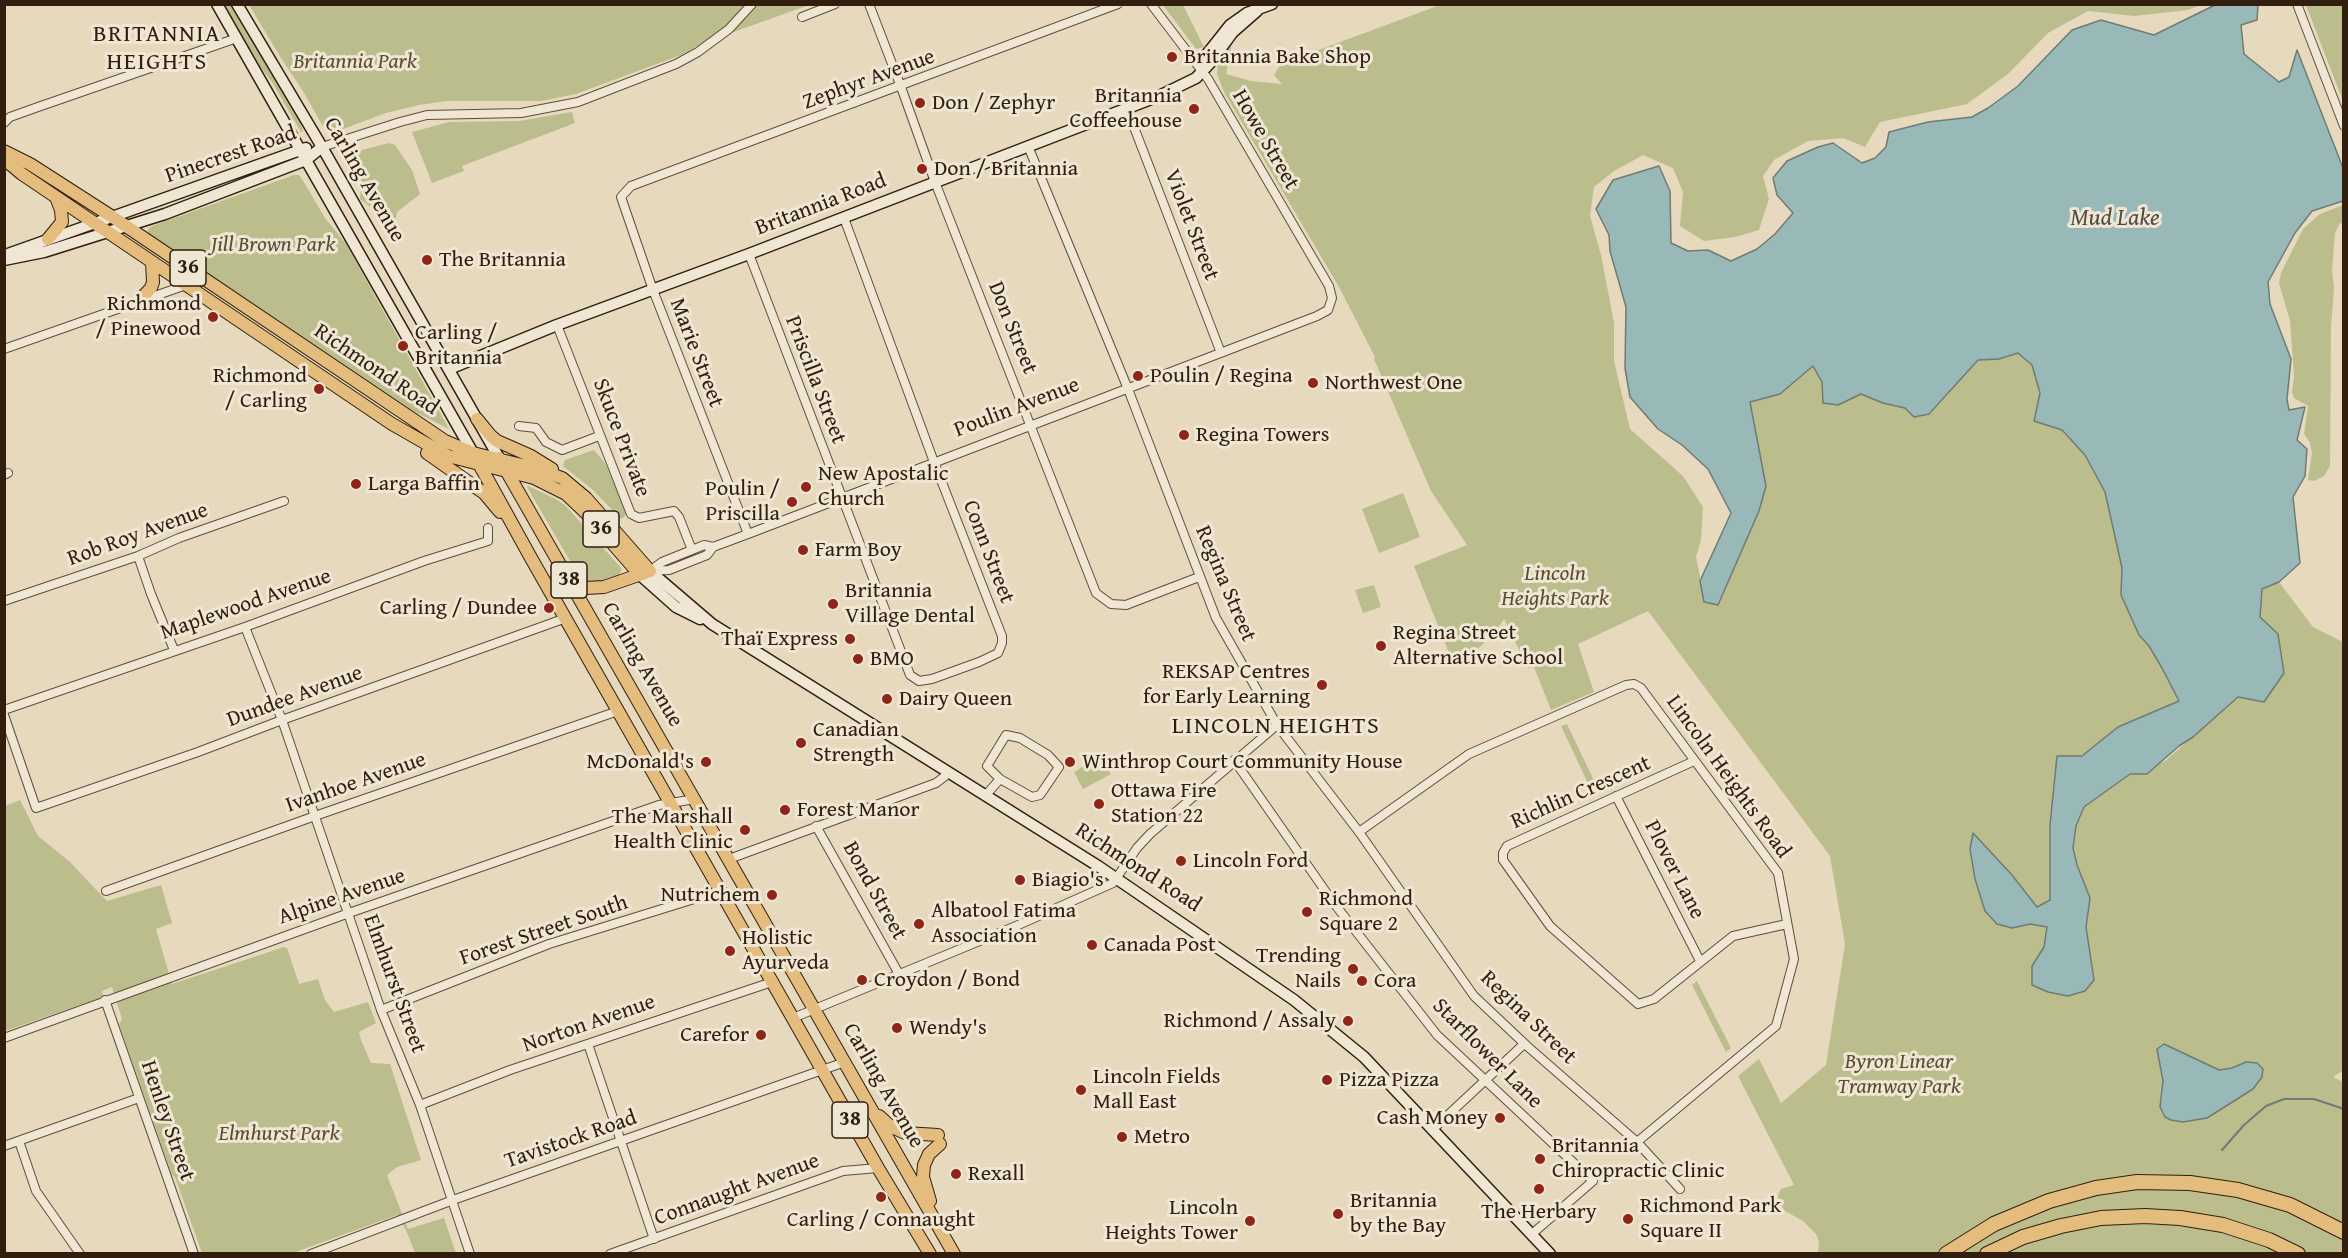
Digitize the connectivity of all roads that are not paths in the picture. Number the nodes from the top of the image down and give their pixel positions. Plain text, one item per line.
1 (217, 4) edge
2 (237, 4) edge
3 (752, 4) edge
4 (835, 4) edge
5 (869, 4) edge
6 (1118, 4) edge
7 (1150, 4) edge
8 (1272, 4) edge
9 (2297, 4) edge
10 (802, 17) dead end
11 (237, 38) junction
12 (1202, 70) junction
13 (901, 87) junction
14 (1127, 109) junction
15 (4, 123) edge
16 (2343, 126) edge
17 (1028, 146) junction
18 (322, 147) junction
19 (300, 149) junction
20 (4, 152) edge
21 (4, 159) edge
22 (306, 160) junction
23 (934, 182) junction
24 (632, 186) joint
25 (56, 197) junction
26 (114, 218) junction
27 (844, 218) junction
28 (94, 224) junction
29 (126, 226) junction
30 (106, 231) junction
31 (48, 239) junction
32 (4, 255) edge
33 (749, 255) junction
34 (4, 260) edge
35 (152, 262) junction
36 (186, 285) junction
37 (653, 290) junction
38 (139, 301) junction
39 (1331, 303) joint
40 (557, 325) junction
41 (4, 349) edge
42 (1221, 353) junction
43 (449, 369) junction
44 (348, 377) junction
45 (1128, 389) junction
46 (342, 391) junction
47 (477, 419) junction
48 (392, 424) junction
49 (1031, 425) junction
50 (519, 426) dead end
51 (599, 436) junction
52 (473, 453) junction
53 (499, 458) junction
54 (934, 462) junction
55 (481, 466) junction
56 (507, 470) junction
57 (562, 478) junction
58 (841, 498) junction
59 (284, 501) dead end
60 (488, 528) dead end
61 (748, 534) junction
62 (713, 547) junction
63 (692, 550) junction
64 (138, 556) junction
65 (531, 558) junction
66 (645, 573) junction
67 (567, 576) junction
68 (1199, 577) junction
69 (604, 587) junction
70 (4, 601) edge
71 (566, 618) junction
72 (594, 624) junction
73 (245, 627) junction
74 (174, 650) junction
75 (919, 681) joint
76 (4, 710) edge
77 (618, 711) junction
78 (4, 716) edge
79 (282, 720) junction
80 (1277, 725) junction
81 (1234, 760) junction
82 (1694, 761) junction
83 (949, 773) junction
84 (1000, 779) junction
85 (985, 796) junction
86 (1616, 796) junction
87 (695, 800) junction
88 (671, 802) junction
89 (315, 816) junction
90 (816, 826) junction
91 (1359, 832) junction
92 (729, 859) junction
93 (1117, 878) junction
94 (106, 891) dead end
95 (720, 891) junction
96 (349, 914) junction
97 (1787, 924) junction
98 (1700, 961) junction
99 (899, 974) junction
100 (772, 981) junction
101 (105, 1000) junction
102 (814, 1008) junction
103 (381, 1010) junction
104 (793, 1018) junction
105 (4, 1038) edge
106 (588, 1044) junction
107 (1524, 1044) junction
108 (845, 1062) junction
109 (823, 1071) junction
110 (1485, 1080) junction
111 (139, 1098) junction
112 (420, 1105) junction
113 (873, 1111) junction
114 (1432, 1130) junction
115 (19, 1141) junction
116 (622, 1141) junction
117 (1637, 1142) junction
118 (4, 1146) edge
119 (878, 1168) junction
120 (1680, 1189) dead end
121 (453, 1200) junction
122 (935, 1220) junction
123 (2343, 1232) edge
124 (1532, 1234) junction
125 (654, 1239) junction
126 (80, 1254) edge
127 (194, 1254) edge
128 (311, 1254) edge
129 (470, 1254) edge
130 (610, 1254) edge
131 (930, 1254) edge
132 (954, 1254) edge
133 (1550, 1254) edge
134 (1946, 1254) edge
135 (1987, 1254) edge
136 (2298, 1254) edge

1 - 11 main road, Carling Avenue / 38
2 - 18 main road, Carling Avenue / 38
3 - 18 street
4 - 10 street
5 - 13 street, Don Street
6 - 13 street, Zephyr Avenue
7 - 12 street, Howe Street
8 - 12 main road, Britannia Road
9 - 16 street
11 - 15 street
11 - 19 main road, Carling Avenue / 38
12 - 14 main road, Britannia Road
12 - 39 street, Howe Street
13 - 23 street, Don Street
13 - 24 street, Zephyr Avenue
14 - 17 main road, Britannia Road
14 - 42 street, Violet Street
17 - 23 main road, Britannia Road
17 - 45 street, Regina Street
18 - 19 main road, Pinecrest Road
18 - 22 main road, Pinecrest Road
18 - 43 main road, Carling Avenue / 38
19 - 22 main road, Carling Avenue / 38
19 - 26 main road, Pinecrest Road
20 - 26 main road, Richmond Road / 36
21 - 25 main road, Richmond Road / 36
22 - 29 main road, Pinecrest Road
22 - 52 main road, Carling Avenue / 38
23 - 27 main road, Britannia Road
23 - 49 street, Don Street
24 - 37 street, Marie Street
25 - 28 main road, Richmond Road / 36
25 - 31 main road
26 - 28 main road, Pinecrest Road
26 - 29 main road, Richmond Road / 36
27 - 33 main road, Britannia Road
27 - 54 street, Conn Street
28 - 30 main road, Richmond Road / 36
28 - 31 main road, Pinecrest Road
29 - 30 main road, Pinecrest Road
29 - 44 main road, Richmond Road / 36
30 - 34 main road, Pinecrest Road
30 - 35 main road, Richmond Road / 36
31 - 32 main road, Pinecrest Road
33 - 37 main road, Britannia Road
33 - 58 street, Priscilla Street
35 - 36 main road, Richmond Road / 36
35 - 38 main road
36 - 38 street
36 - 46 main road, Richmond Road / 36
37 - 40 main road, Britannia Road
37 - 61 street, Marie Street
38 - 41 street
39 - 42 street, Poulin Avenue
40 - 43 main road, Britannia Road
40 - 51 street, Skuce Private
42 - 45 street, Poulin Avenue
43 - 47 main road, Carling Avenue / 38
44 - 46 main road
44 - 52 main road, Richmond Road / 36
45 - 49 street, Poulin Avenue
45 - 68 street, Regina Street
46 - 48 main road, Richmond Road / 36
47 - 53 main road, Carling Avenue / 38
47 - 57 main road
48 - 55 main road, Richmond Road / 36
48 - 65 main road
49 - 54 street, Poulin Avenue
49 - 68 street, Don Street
50 - 51 street
51 - 63 street, Skuce Private
52 - 53 main road, Richmond Road / 36
52 - 55 main road, Carling Avenue / 38
53 - 56 main road, Carling Avenue / 38
53 - 57 main road, Richmond Road / 36
54 - 58 street, Poulin Avenue
54 - 75 street, Conn Street
55 - 56 main road, Richmond Road / 36
55 - 65 main road, Carling Avenue / 38
56 - 66 main road, Richmond Road / 36
56 - 67 main road, Carling Avenue / 38
57 - 66 main road, Richmond Road / 36
58 - 61 street, Poulin Avenue
58 - 75 street, Priscilla Street
59 - 64 street, Rob Roy Avenue
60 - 73 street, Maplewood Avenue
61 - 62 street, Poulin Avenue
62 - 63 street, Poulin Avenue
62 - 66 street, Poulin Avenue
63 - 66 street, Poulin Avenue
64 - 70 street, Rob Roy Avenue
64 - 74 street
65 - 71 main road, Carling Avenue / 38
66 - 69 main road, Poulin Avenue
66 - 83 main road, Richmond Road / 36
67 - 69 main road
67 - 72 main road, Carling Avenue / 38
68 - 80 street, Regina Street
69 - 72 main road
71 - 77 main road, Carling Avenue / 38
71 - 79 street, Dundee Avenue
72 - 87 main road, Carling Avenue / 38
73 - 74 street, Maplewood Avenue
73 - 79 street, Elmhurst Street
74 - 76 street, Maplewood Avenue
77 - 88 main road, Carling Avenue / 38
77 - 89 street, Ivanhoe Avenue
78 - 79 street, Dundee Avenue
79 - 89 street, Elmhurst Street
80 - 81 street
80 - 91 street, Regina Street
81 - 93 street
81 - 110 street, Starflower Lane
82 - 86 street, Richlin Crescent
82 - 91 street, Lincoln Heights Road
82 - 97 street, Lincoln Heights Road
83 - 85 main road, Richmond Road / 36
83 - 90 street
84 - 84 street
84 - 85 street
85 - 93 main road, Richmond Road / 36
86 - 98 street, Plover Lane
86 - 98 street, Richlin Crescent
87 - 88 street, Alpine Avenue
87 - 92 main road, Carling Avenue / 38
88 - 95 main road, Carling Avenue / 38
88 - 96 street, Alpine Avenue
89 - 94 street, Ivanhoe Avenue
89 - 96 street, Elmhurst Street
90 - 92 street
90 - 99 street, Bond Street
91 - 107 street, Regina Street
92 - 102 main road, Carling Avenue / 38
93 - 99 street
93 - 114 main road, Richmond Road / 36
95 - 100 main road, Carling Avenue / 38
95 - 103 street, Forest Street South
96 - 101 street, Alpine Avenue
96 - 103 street, Elmhurst Street
97 - 98 street, Richlin Crescent
97 - 117 street, Lincoln Heights Road
99 - 102 street
100 - 104 main road, Carling Avenue / 38
100 - 106 street, Norton Avenue
101 - 105 street, Alpine Avenue
101 - 111 street, Henley Street
102 - 104 street
102 - 108 main road, Carling Avenue / 38
103 - 112 street, Elmhurst Street
104 - 109 main road, Carling Avenue / 38
106 - 112 street, Norton Avenue
106 - 116 street
107 - 110 street
107 - 117 street, Regina Street
108 - 109 street, Tavistock Road
108 - 113 main road, Carling Avenue / 38
109 - 116 street, Tavistock Road
109 - 119 main road, Carling Avenue / 38
110 - 114 street
110 - 124 street, Starflower Lane
111 - 115 street
111 - 127 street, Henley Street
112 - 121 street, Elmhurst Street
113 - 122 main road, Carling Avenue / 38
113 - 122 main road
114 - 124 main road, Richmond Road / 36
115 - 118 street
115 - 126 street
116 - 121 street, Tavistock Road
116 - 125 street
117 - 120 street, Regina Street
119 - 125 street, Connaught Avenue
119 - 131 main road, Carling Avenue / 38
121 - 128 street, Tavistock Road
121 - 129 street, Elmhurst Street
122 - 132 main road, Carling Avenue / 38
123 - 134 highway
124 - 133 main road, Richmond Road / 36
125 - 130 street, Connaught Avenue
135 - 136 highway

